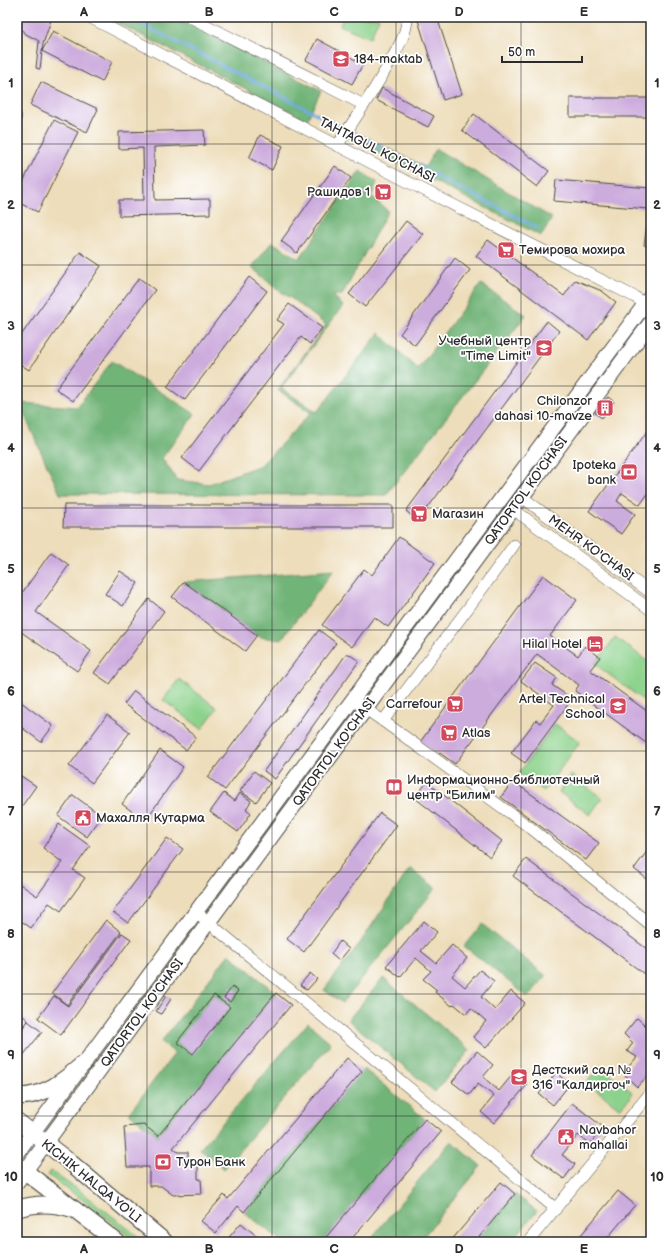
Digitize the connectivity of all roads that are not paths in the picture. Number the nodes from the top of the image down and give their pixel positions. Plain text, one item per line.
1 (89, 17) edge
2 (190, 17) edge
3 (407, 17) edge
4 (364, 105) junction
5 (338, 146) junction
6 (649, 303) edge
7 (651, 322) edge
8 (505, 494) junction
9 (518, 503) junction
10 (514, 545) dead end
11 (651, 593) edge
12 (651, 610) edge
13 (352, 700) junction
14 (366, 709) junction
15 (384, 721) junction
16 (196, 912) junction
17 (209, 922) junction
18 (651, 925) edge
19 (84, 1063) junction
20 (651, 1092) edge
21 (17, 1096) edge
22 (17, 1121) edge
23 (32, 1133) junction
24 (46, 1143) junction
25 (17, 1154) edge
26 (20, 1173) edge
27 (17, 1209) edge
28 (556, 1209) junction
29 (75, 1210) junction
30 (117, 1242) edge
31 (165, 1242) edge
32 (528, 1242) edge

1 - 5 street, TAHTAGUL KO'CHASI
2 - 4 street
3 - 4 street
4 - 5 street
5 - 6 street, TAHTAGUL KO'CHASI
6 - 8 main road, QATORTOL KO'CHASI
7 - 9 main road, QATORTOL KO'CHASI
8 - 9 main road
8 - 13 main road, QATORTOL KO'CHASI
9 - 11 street, MEHR KO'CHASI
9 - 12 street, MEHR KO'CHASI
9 - 14 main road, QATORTOL KO'CHASI
10 - 15 street
13 - 14 street
13 - 16 main road, QATORTOL KO'CHASI
14 - 15 street
14 - 17 main road, QATORTOL KO'CHASI
15 - 18 street
16 - 17 street
16 - 19 main road, QATORTOL KO'CHASI
17 - 24 main road, QATORTOL KO'CHASI
17 - 28 street
19 - 21 highway
19 - 23 main road, QATORTOL KO'CHASI
20 - 28 street
22 - 23 highway, KICHIK HALQA YO'LI
23 - 24 highway, KICHIK HALQA YO'LI
23 - 25 main road, QATORTOL KO'CHASI
24 - 26 main road, QATORTOL KO'CHASI
24 - 31 highway, KICHIK HALQA YO'LI
26 - 29 highway
27 - 29 highway
28 - 32 street
29 - 30 highway

